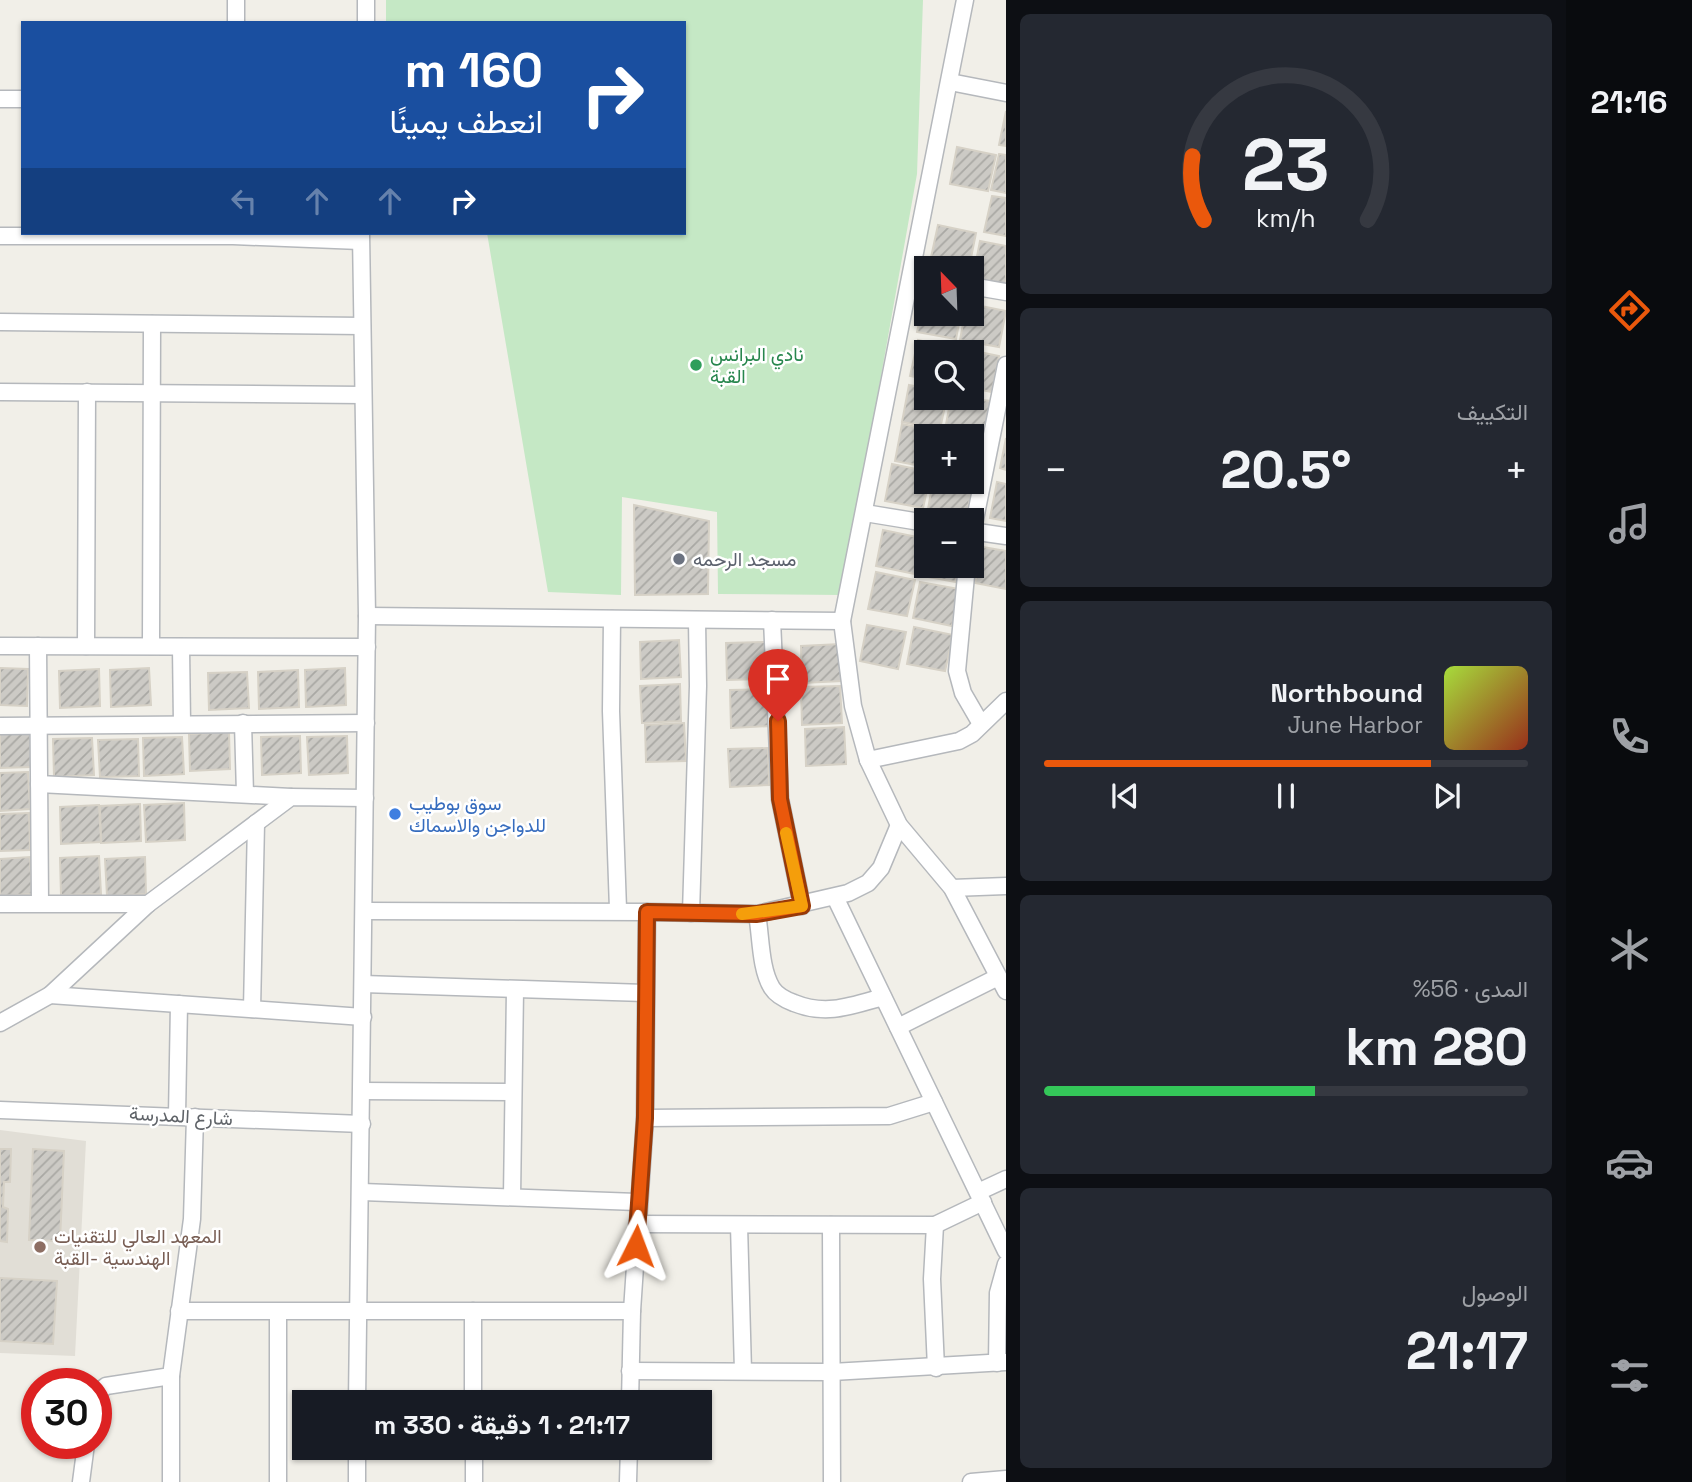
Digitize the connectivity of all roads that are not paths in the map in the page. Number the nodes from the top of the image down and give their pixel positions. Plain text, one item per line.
1 (236, 0) edge
2 (366, 0) edge
3 (965, 0) edge
4 (236, 21) edge
5 (366, 21) edge
6 (950, 82) junction
7 (1006, 93) edge
8 (0, 99) edge
9 (21, 99) edge
10 (116, 235) edge
11 (275, 235) edge
12 (0, 236) edge
13 (360, 237) edge
14 (922, 256) edge
15 (984, 288) edge
16 (914, 290) edge
17 (1006, 292) edge
18 (0, 322) edge
19 (152, 324) junction
20 (362, 326) junction
21 (1006, 365) edge
22 (0, 392) edge
23 (86, 393) junction
24 (151, 393) junction
25 (363, 395) junction
26 (977, 508) edge
27 (865, 513) junction
28 (914, 521) edge
29 (984, 535) edge
30 (1006, 536) edge
31 (966, 578) edge
32 (367, 616) junction
33 (612, 619) junction
34 (697, 620) junction
35 (772, 620) junction
36 (842, 621) junction
37 (0, 646) edge
38 (38, 646) junction
39 (86, 646) junction
40 (151, 646) junction
41 (181, 647) junction
42 (367, 647) junction
43 (1006, 701) edge
44 (243, 723) junction
45 (366, 723) junction
46 (182, 724) junction
47 (981, 724) junction
48 (39, 725) junction
49 (0, 726) edge
50 (868, 760) junction
51 (39, 785) junction
52 (245, 794) junction
53 (291, 797) junction
54 (365, 797) junction
55 (256, 823) junction
56 (899, 825) junction
57 (1006, 886) edge
58 (952, 887) junction
59 (835, 897) junction
60 (0, 904) edge
61 (40, 904) junction
62 (148, 904) junction
63 (802, 906) junction
64 (618, 909) junction
65 (364, 911) junction
66 (647, 912) junction
67 (691, 913) junction
68 (757, 914) junction
69 (363, 984) junction
70 (1002, 984) edge
71 (515, 990) junction
72 (645, 993) junction
73 (50, 995) junction
74 (883, 997) junction
75 (179, 1004) junction
76 (252, 1009) junction
77 (363, 1017) junction
78 (0, 1023) edge
79 (898, 1027) junction
80 (362, 1091) junction
81 (512, 1092) junction
82 (934, 1102) junction
83 (0, 1110) edge
84 (177, 1116) junction
85 (195, 1118) junction
86 (645, 1118) junction
87 (362, 1124) junction
88 (1006, 1179) edge
89 (362, 1192) junction
90 (512, 1197) junction
91 (981, 1197) junction
92 (638, 1202) junction
93 (637, 1224) junction
94 (739, 1225) junction
95 (831, 1225) junction
96 (935, 1225) junction
97 (1006, 1251) edge
98 (1006, 1264) edge
99 (358, 1310) junction
100 (179, 1311) junction
101 (473, 1311) junction
102 (632, 1311) junction
103 (278, 1312) junction
104 (1001, 1363) edge
105 (936, 1368) junction
106 (631, 1371) junction
107 (743, 1371) junction
108 (832, 1372) junction
109 (171, 1376) junction
110 (112, 1385) edge
111 (357, 1390) edge
112 (473, 1390) edge
113 (630, 1390) edge
114 (84, 1459) edge
115 (357, 1460) edge
116 (474, 1460) edge
117 (629, 1460) edge
118 (1006, 1479) edge
119 (81, 1482) edge
120 (172, 1482) edge
121 (278, 1482) edge
122 (357, 1482) edge
123 (474, 1482) edge
124 (628, 1482) edge
125 (832, 1482) edge
126 (971, 1482) edge

1 - 4 street
2 - 5 street
3 - 6 street
6 - 7 street
6 - 14 street
8 - 9 street
10 - 12 street
11 - 13 street
13 - 20 street
15 - 17 street
16 - 27 street
18 - 19 street
19 - 20 street
19 - 24 street
20 - 25 street
21 - 26 street
22 - 23 street
23 - 24 street
23 - 39 street
24 - 25 street
24 - 40 street
25 - 32 street
27 - 28 street
27 - 36 street
29 - 30 street
31 - 47 street
32 - 33 street
32 - 42 street
33 - 34 street
33 - 64 street
34 - 35 street
34 - 67 street
35 - 36 street
35 - 63 street
36 - 50 street
37 - 38 street
38 - 39 street
38 - 48 street
39 - 40 street
40 - 41 street
41 - 42 street
41 - 46 street
42 - 45 street
43 - 47 street
44 - 45 street
44 - 46 street
44 - 52 street
45 - 54 street
46 - 48 street
47 - 50 street
48 - 49 street
48 - 51 street
50 - 56 street
51 - 52 street
51 - 61 street
52 - 53 street
53 - 54 street
53 - 55 street
54 - 65 street
55 - 62 street
55 - 76 street
56 - 58 street
56 - 59 street
57 - 58 street
58 - 70 street
59 - 63 street
59 - 74 street
60 - 61 street
61 - 62 street
62 - 73 street
63 - 68 street
64 - 65 street
64 - 66 street
65 - 69 street
66 - 67 street
66 - 72 street
67 - 68 street
68 - 74 street
69 - 71 street
69 - 77 street
70 - 79 street
71 - 72 street
71 - 81 street
72 - 86 street
73 - 75 street
73 - 78 street
74 - 79 street
75 - 76 street
75 - 84 street
76 - 77 street
77 - 80 street
79 - 82 street
80 - 81 street
80 - 87 street
81 - 90 street
82 - 86 street
82 - 91 street
83 - 84 street, شارع المدرسة
84 - 85 street, شارع المدرسة
85 - 87 street, شارع المدرسة
85 - 100 street
86 - 92 street
87 - 89 street
88 - 91 street
89 - 90 street
89 - 99 street
90 - 92 street
91 - 96 street
91 - 97 street
92 - 93 street
93 - 94 street
93 - 102 street
94 - 95 street
94 - 107 street
95 - 96 street
95 - 108 street
96 - 105 street
98 - 104 street
99 - 101 street
99 - 103 street
99 - 111 street
100 - 103 street
100 - 109 street
101 - 102 street
101 - 112 street
102 - 106 street
103 - 121 street
104 - 105 street
105 - 108 street
106 - 107 street
106 - 113 street
107 - 108 street
108 - 125 street
109 - 110 street
109 - 120 street
114 - 119 street
115 - 122 street
116 - 123 street
117 - 124 street
118 - 126 street

